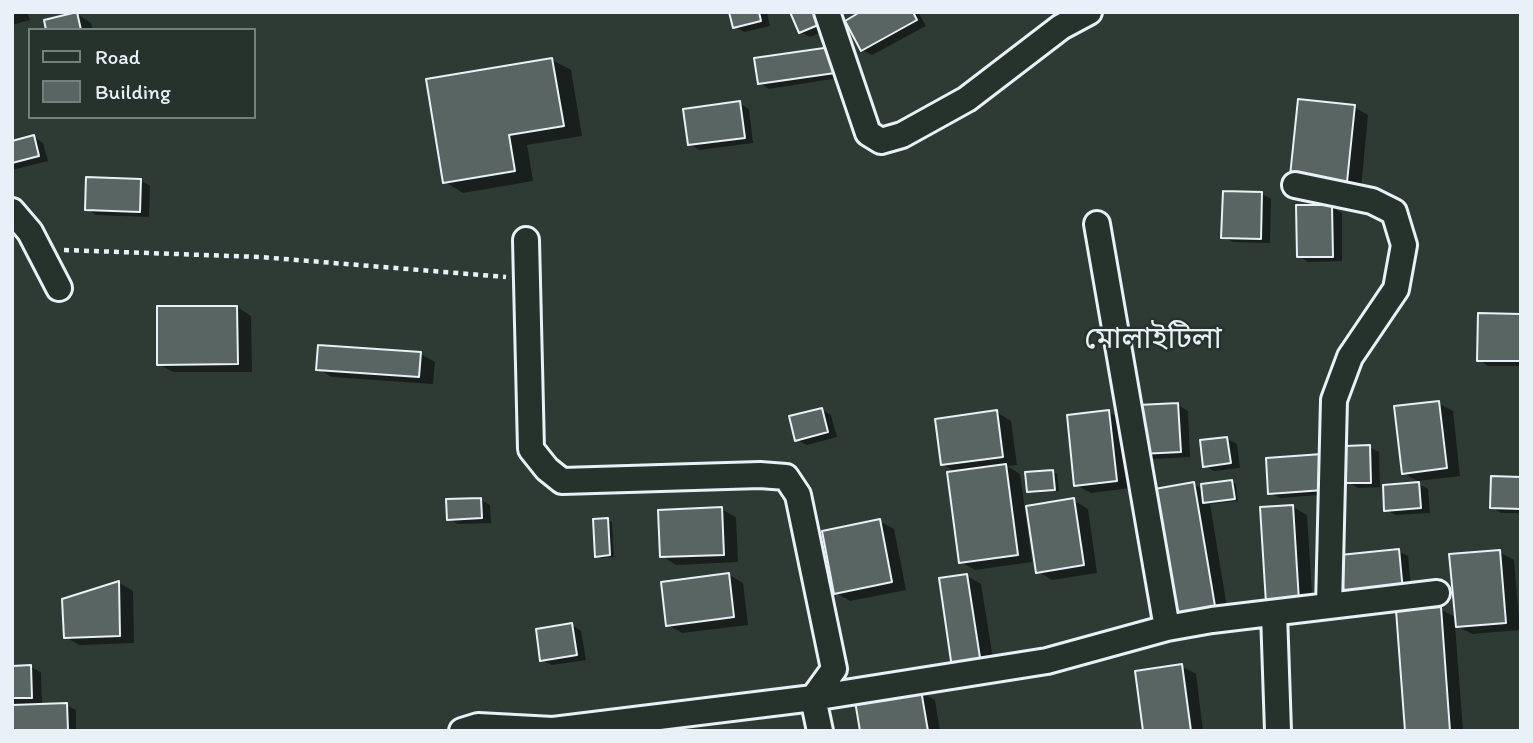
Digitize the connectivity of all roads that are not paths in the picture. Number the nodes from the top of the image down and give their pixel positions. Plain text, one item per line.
1 (827, 12) edge
2 (1089, 12) edge
3 (1295, 184) dead end
4 (12, 211) edge
5 (1097, 224) dead end
6 (526, 240) dead end
7 (59, 288) dead end
8 (1437, 593) dead end
9 (1329, 606) junction
10 (1274, 613) junction
11 (1167, 628) junction
12 (813, 698) junction
13 (462, 731) edge
14 (820, 731) edge
15 (1278, 731) edge

1 - 2 street
3 - 9 street
4 - 7 street
5 - 11 street
6 - 12 street
8 - 9 street
9 - 10 street
10 - 11 street
10 - 15 street
11 - 12 street
12 - 13 street
12 - 14 street

